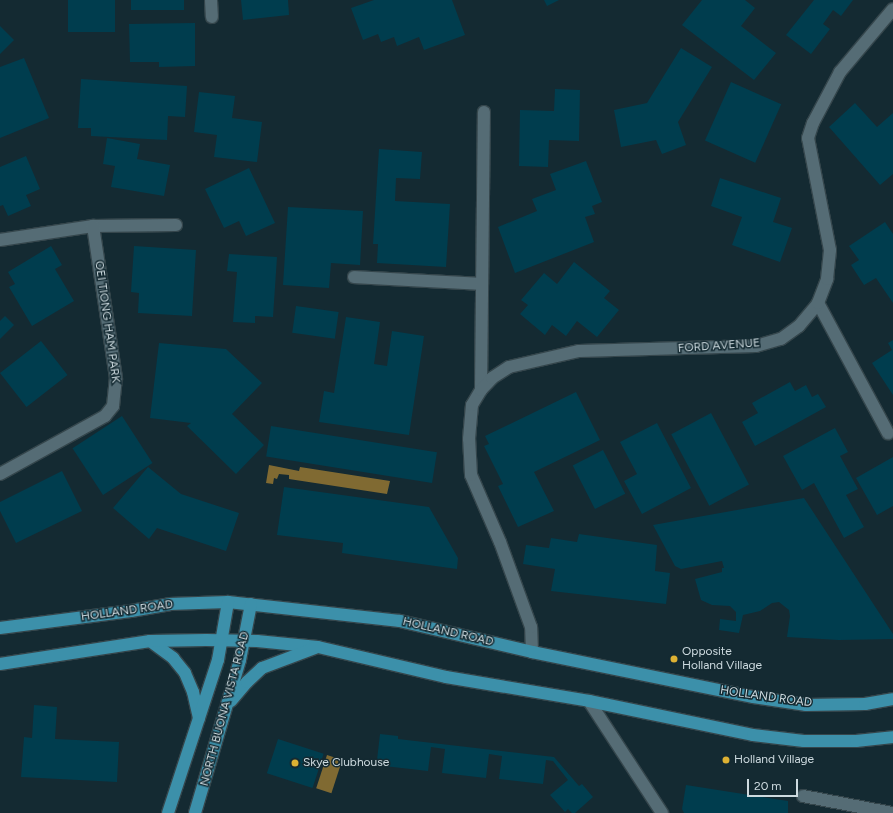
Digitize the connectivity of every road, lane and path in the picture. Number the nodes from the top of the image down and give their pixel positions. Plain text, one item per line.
1 (211, 0) edge
2 (893, 9) edge
3 (212, 17) dead end
4 (484, 112) dead end
5 (176, 225) dead end
6 (93, 226) junction
7 (0, 240) edge
8 (354, 277) dead end
9 (482, 284) junction
10 (818, 303) junction
11 (481, 390) junction
12 (888, 434) dead end
13 (0, 474) edge
14 (228, 602) junction
15 (251, 604) junction
16 (0, 628) edge
17 (221, 640) junction
18 (150, 641) junction
19 (245, 641) junction
20 (318, 647) junction
21 (532, 652) junction
22 (0, 664) edge
23 (893, 699) edge
24 (589, 702) junction
25 (228, 705) junction
26 (200, 719) junction
27 (893, 737) edge
28 (803, 796) dead end
29 (168, 813) edge
30 (195, 813) edge
31 (662, 813) edge
32 (892, 813) edge

1 - 3 street
2 - 10 street, FORD AVENUE
4 - 9 street, FORD AVENUE
5 - 6 street
6 - 7 street
6 - 13 street, OEI TIONG HAM PARK
8 - 9 street
9 - 11 street, FORD AVENUE
10 - 11 street, FORD AVENUE
10 - 12 street
11 - 21 street, FORD AVENUE
14 - 15 main road, HOLLAND ROAD
14 - 16 main road, HOLLAND ROAD
14 - 17 main road, NORTH BUONA VISTA ROAD
15 - 19 main road, NORTH BUONA VISTA ROAD
15 - 21 main road, HOLLAND ROAD
17 - 18 main road
17 - 19 main road
17 - 26 main road, NORTH BUONA VISTA ROAD
18 - 22 main road
18 - 26 main road
19 - 20 main road
19 - 25 main road, NORTH BUONA VISTA ROAD
20 - 24 main road
20 - 25 main road
21 - 23 main road, HOLLAND ROAD
24 - 27 main road
24 - 31 street
25 - 30 main road, NORTH BUONA VISTA ROAD
26 - 29 main road, NORTH BUONA VISTA ROAD
28 - 32 street

